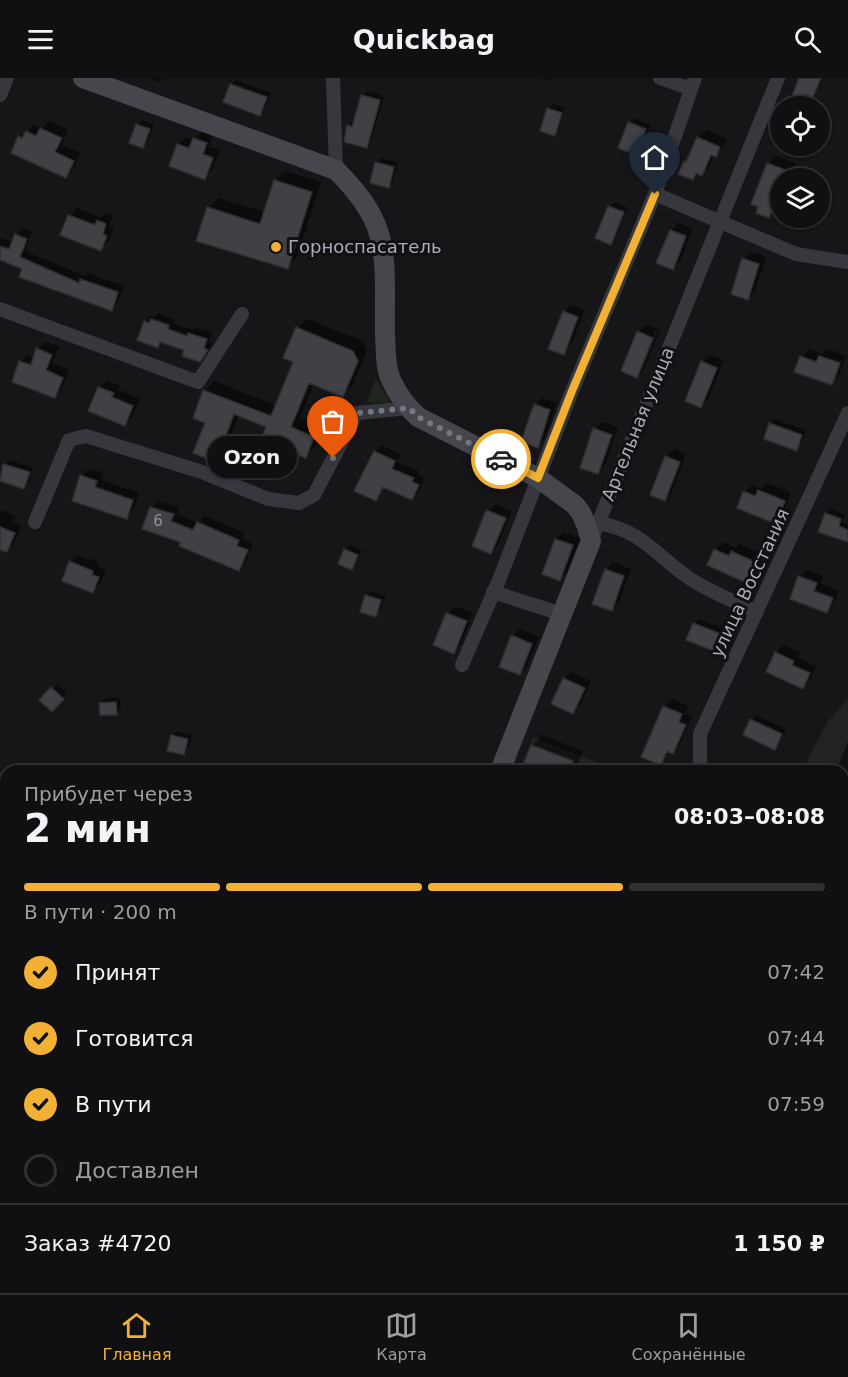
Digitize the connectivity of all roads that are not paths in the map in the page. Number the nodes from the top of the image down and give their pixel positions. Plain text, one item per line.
1 (7, 78) edge
2 (83, 78) edge
3 (333, 78) edge
4 (660, 78) edge
5 (778, 78) edge
6 (693, 83) edge
7 (0, 95) edge
8 (336, 170) junction
9 (655, 194) junction
10 (720, 221) junction
11 (848, 262) edge
12 (0, 309) edge
13 (242, 314) dead end
14 (409, 408) junction
15 (848, 413) edge
16 (538, 478) junction
17 (35, 522) dead end
18 (598, 523) junction
19 (591, 541) junction
20 (493, 592) junction
21 (757, 612) junction
22 (562, 614) junction
23 (462, 665) dead end
24 (502, 765) edge
25 (700, 765) edge

1 - 7 street
2 - 8 main road
3 - 8 street
4 - 6 street
5 - 10 street, Артельная улица
6 - 9 street
8 - 14 main road
9 - 10 street
9 - 16 street
10 - 11 street
10 - 18 street, Артельная улица
12 - 13 street
14 - 16 main road
14 - 17 street
15 - 21 street, улица Восстания
16 - 19 main road
16 - 20 street
18 - 19 street, Артельная улица
18 - 21 street
19 - 22 main road, Артельная улица
20 - 22 street
20 - 23 street
21 - 25 street, улица Восстания
22 - 24 main road, Артельная улица

